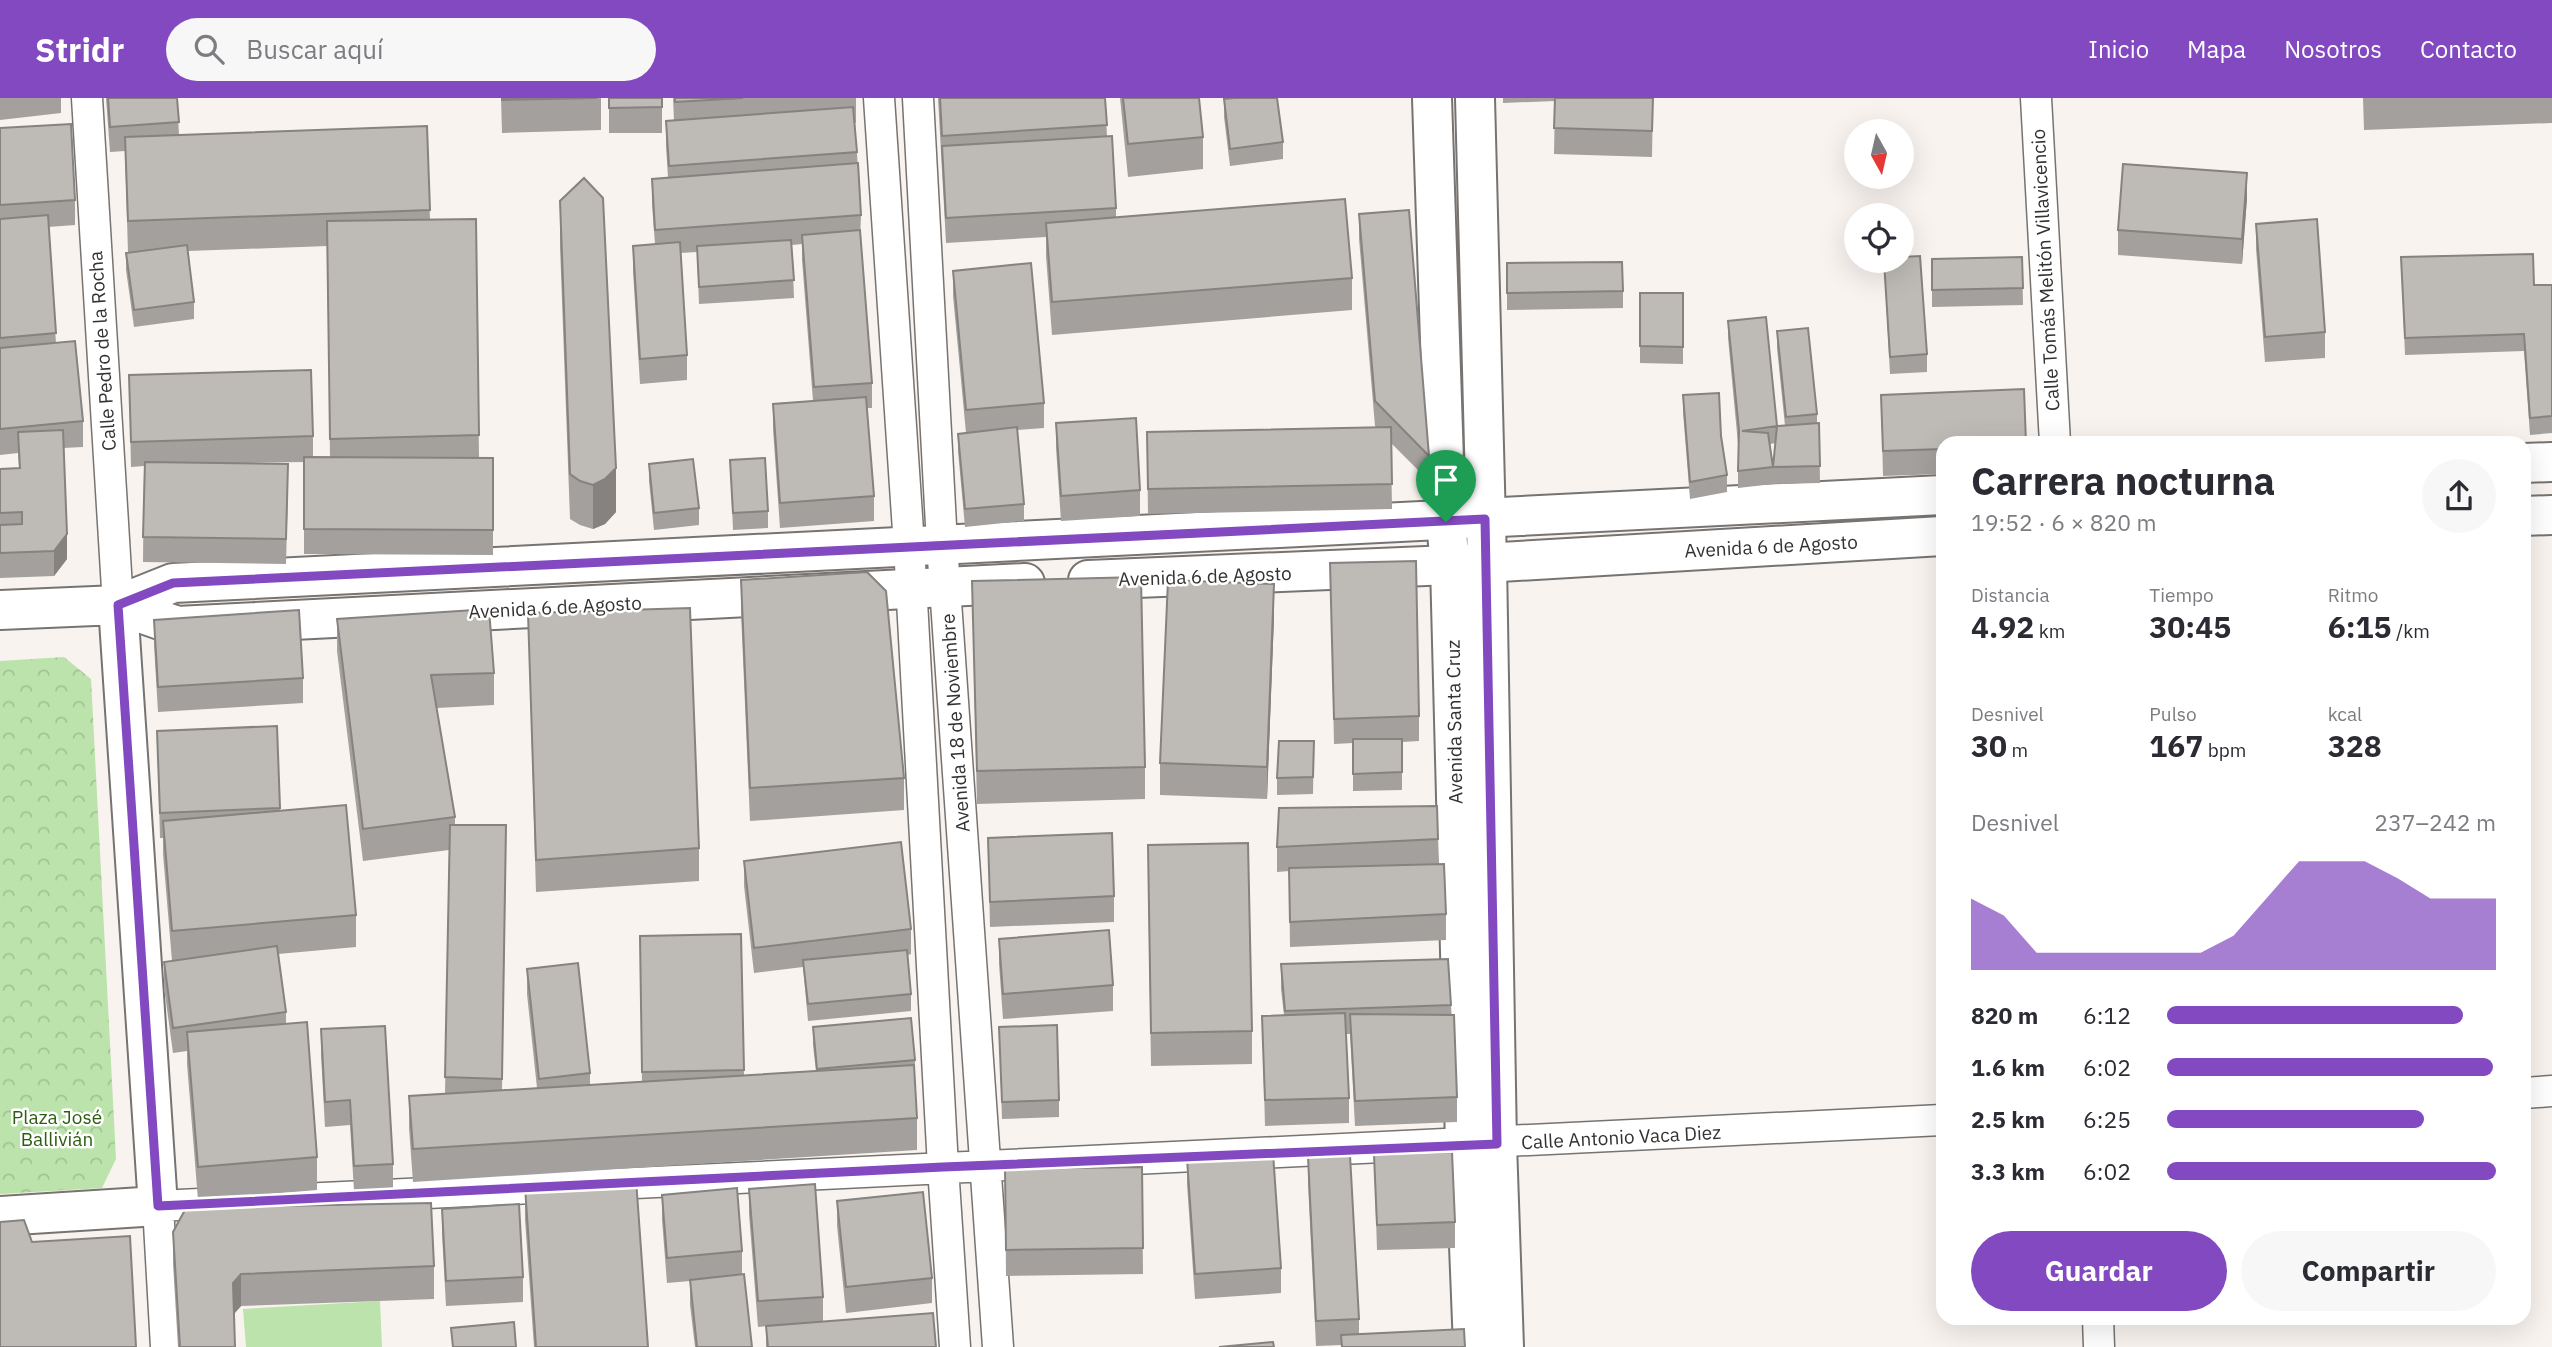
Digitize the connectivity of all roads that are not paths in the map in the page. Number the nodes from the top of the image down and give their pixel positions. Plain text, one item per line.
1 (87, 98) edge
2 (879, 98) edge
3 (918, 98) edge
4 (1432, 98) edge
5 (1475, 98) edge
6 (2036, 98) edge
7 (2055, 436) edge
8 (2552, 462) edge
9 (2531, 463) edge
10 (1936, 495) edge
11 (2552, 515) edge
12 (2531, 516) edge
13 (1485, 519) junction
14 (1446, 522) junction
15 (1936, 536) edge
16 (925, 545) junction
17 (1469, 564) junction
18 (928, 587) junction
19 (118, 605) junction
20 (0, 610) edge
21 (2552, 1091) edge
22 (2531, 1092) edge
23 (1936, 1120) edge
24 (1481, 1144) junction
25 (985, 1166) junction
26 (943, 1167) junction
27 (158, 1206) junction
28 (0, 1216) edge
29 (2098, 1325) edge
30 (166, 1347) edge
31 (955, 1347) edge
32 (998, 1347) edge
33 (1473, 1347) edge
34 (1504, 1347) edge
35 (2099, 1347) edge

1 - 19 street, Calle Pedro de la Rocha
2 - 16 street, Avenida 18 de Noviembre
3 - 16 street, Avenida 18 de Noviembre
4 - 14 main road, Avenida Santa Cruz
5 - 13 main road, Avenida Santa Cruz
6 - 7 street, Calle Tomás Melitón Villavicencio
8 - 9 main road
10 - 13 main road
11 - 12 main road
13 - 14 main road
13 - 17 main road, Avenida Santa Cruz
14 - 16 main road
14 - 17 main road, Avenida Santa Cruz
15 - 17 main road, Avenida 6 de Agosto
16 - 18 street, Avenida 18 de Noviembre
16 - 19 main road
17 - 18 main road, Avenida 6 de Agosto
17 - 24 main road, Avenida Santa Cruz
18 - 19 main road, Avenida 6 de Agosto
18 - 25 street, Avenida 18 de Noviembre
18 - 26 street, Avenida 18 de Noviembre
19 - 20 main road
19 - 27 main road
21 - 22 street
23 - 24 street, Calle Antonio Vaca Diez
24 - 25 street, Calle Antonio Vaca Diez
24 - 33 main road, Avenida Santa Cruz
24 - 34 main road, Avenida Santa Cruz
25 - 26 street, Calle Antonio Vaca Diez
25 - 32 street, Avenida 18 de Noviembre
26 - 27 street, Calle Antonio Vaca Diez
26 - 31 street, Avenida 18 de Noviembre
27 - 28 main road, Calle Antonio Vaca Diez
27 - 30 street
29 - 35 street

